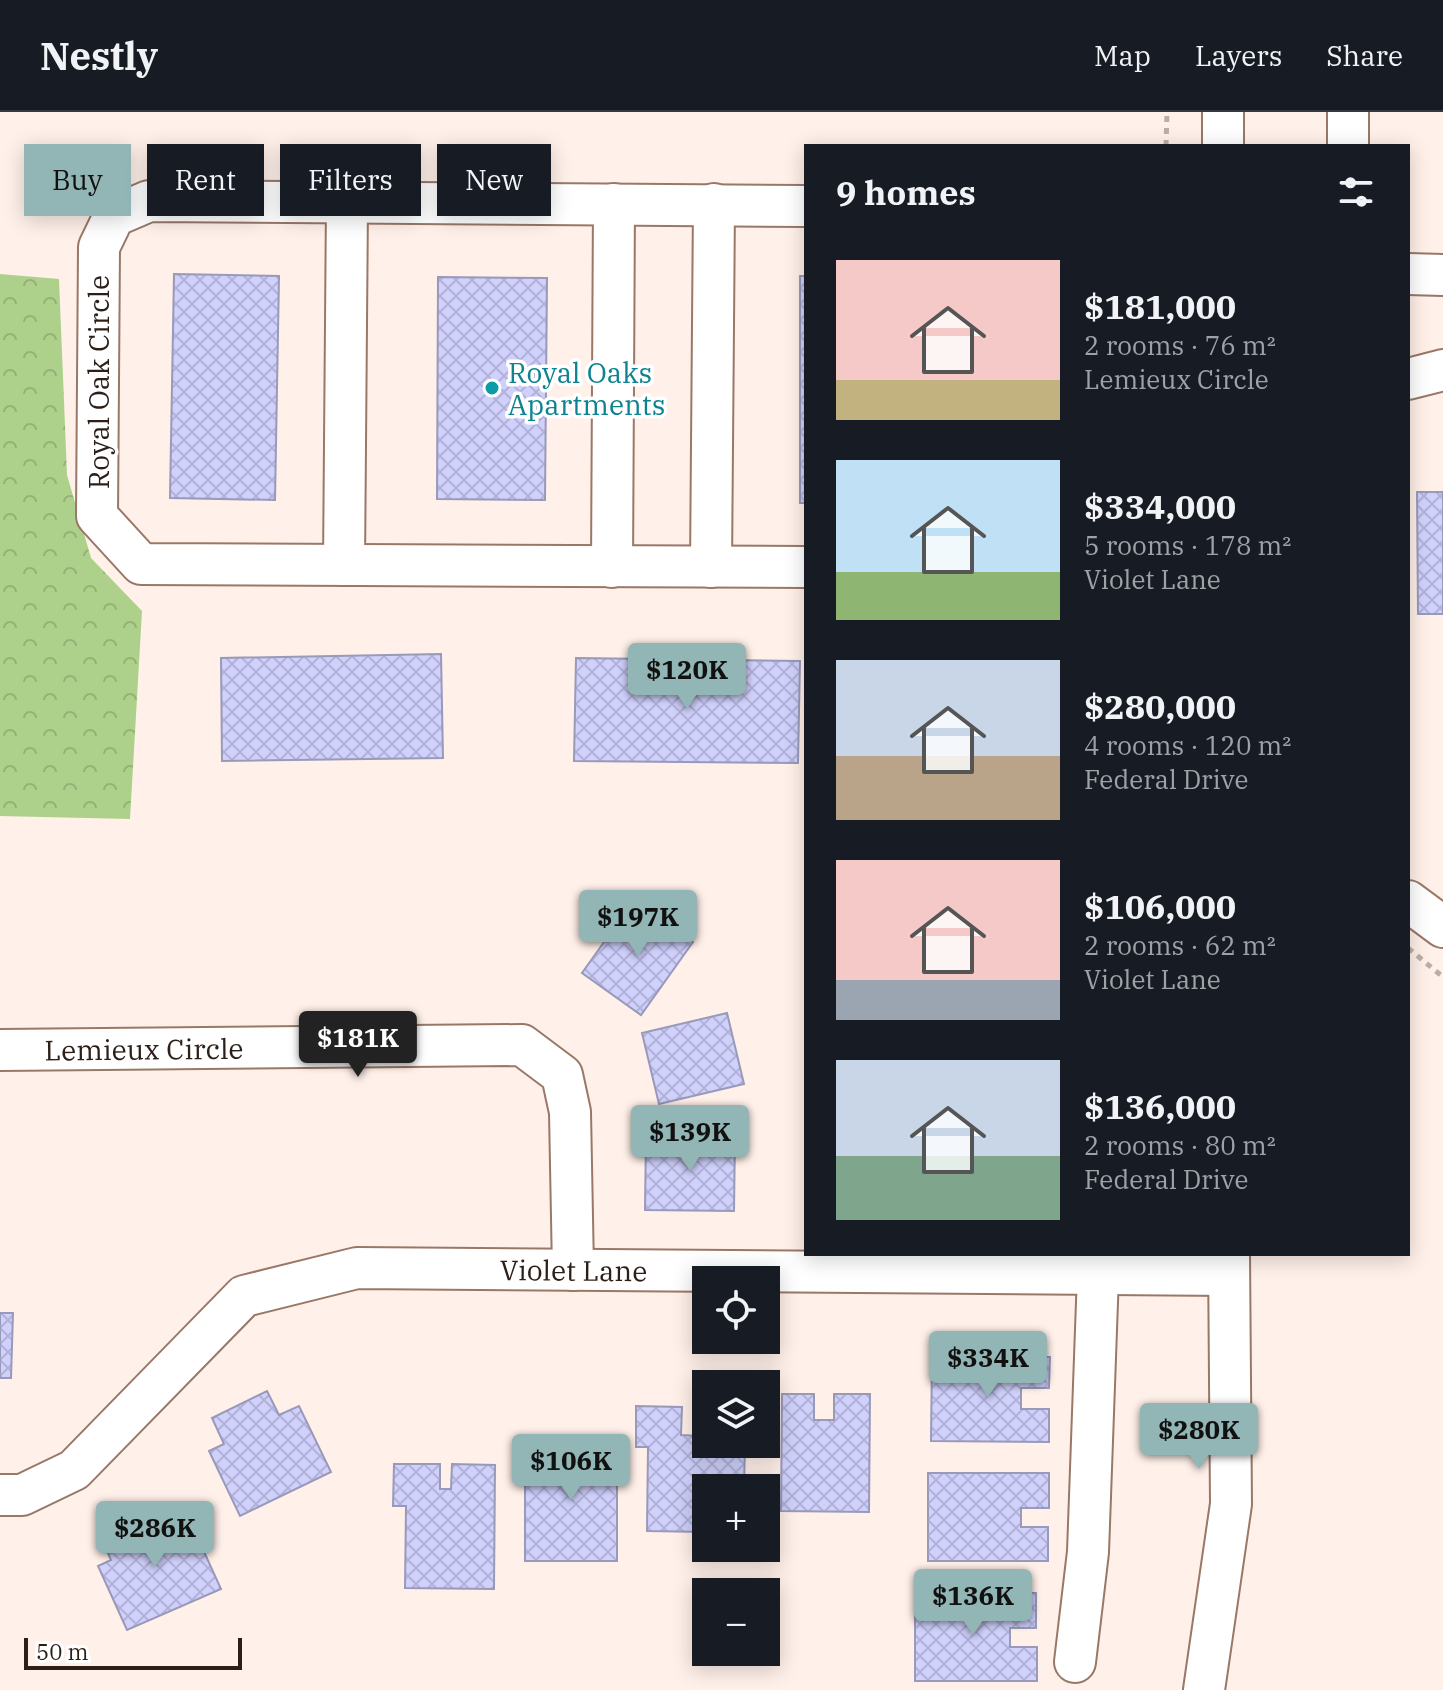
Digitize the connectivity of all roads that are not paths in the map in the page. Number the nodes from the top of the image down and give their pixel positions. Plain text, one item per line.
1 (1223, 112) edge
2 (1348, 112) edge
3 (1223, 144) edge
4 (1348, 144) edge
5 (280, 202) edge
6 (421, 203) edge
7 (614, 204) junction
8 (714, 204) junction
9 (804, 206) edge
10 (347, 216) edge
11 (1410, 274) edge
12 (1443, 275) edge
13 (1443, 370) edge
14 (1410, 378) edge
15 (344, 565) junction
16 (612, 567) junction
17 (711, 567) junction
18 (804, 567) edge
19 (1410, 902) edge
20 (1443, 927) edge
21 (0, 1050) edge
22 (1229, 1264) edge
23 (573, 1270) junction
24 (1098, 1274) junction
25 (0, 1495) edge
26 (1075, 1662) dead end
27 (1204, 1690) edge

1 - 3 street
2 - 4 street
5 - 15 street, Royal Oak Circle
6 - 7 street, Royal Oak Circle
7 - 8 street, Royal Oak Circle
7 - 16 street
8 - 9 street, Royal Oak Circle
8 - 17 street
10 - 15 street
11 - 12 street
13 - 14 street
15 - 16 street, Royal Oak Circle
16 - 17 street, Royal Oak Circle
17 - 18 street, Royal Oak Circle
19 - 20 street
21 - 23 street, Lemieux Circle
22 - 24 street, Violet Lane
22 - 27 street
23 - 24 street, Violet Lane
23 - 25 street, Violet Lane
24 - 26 street

